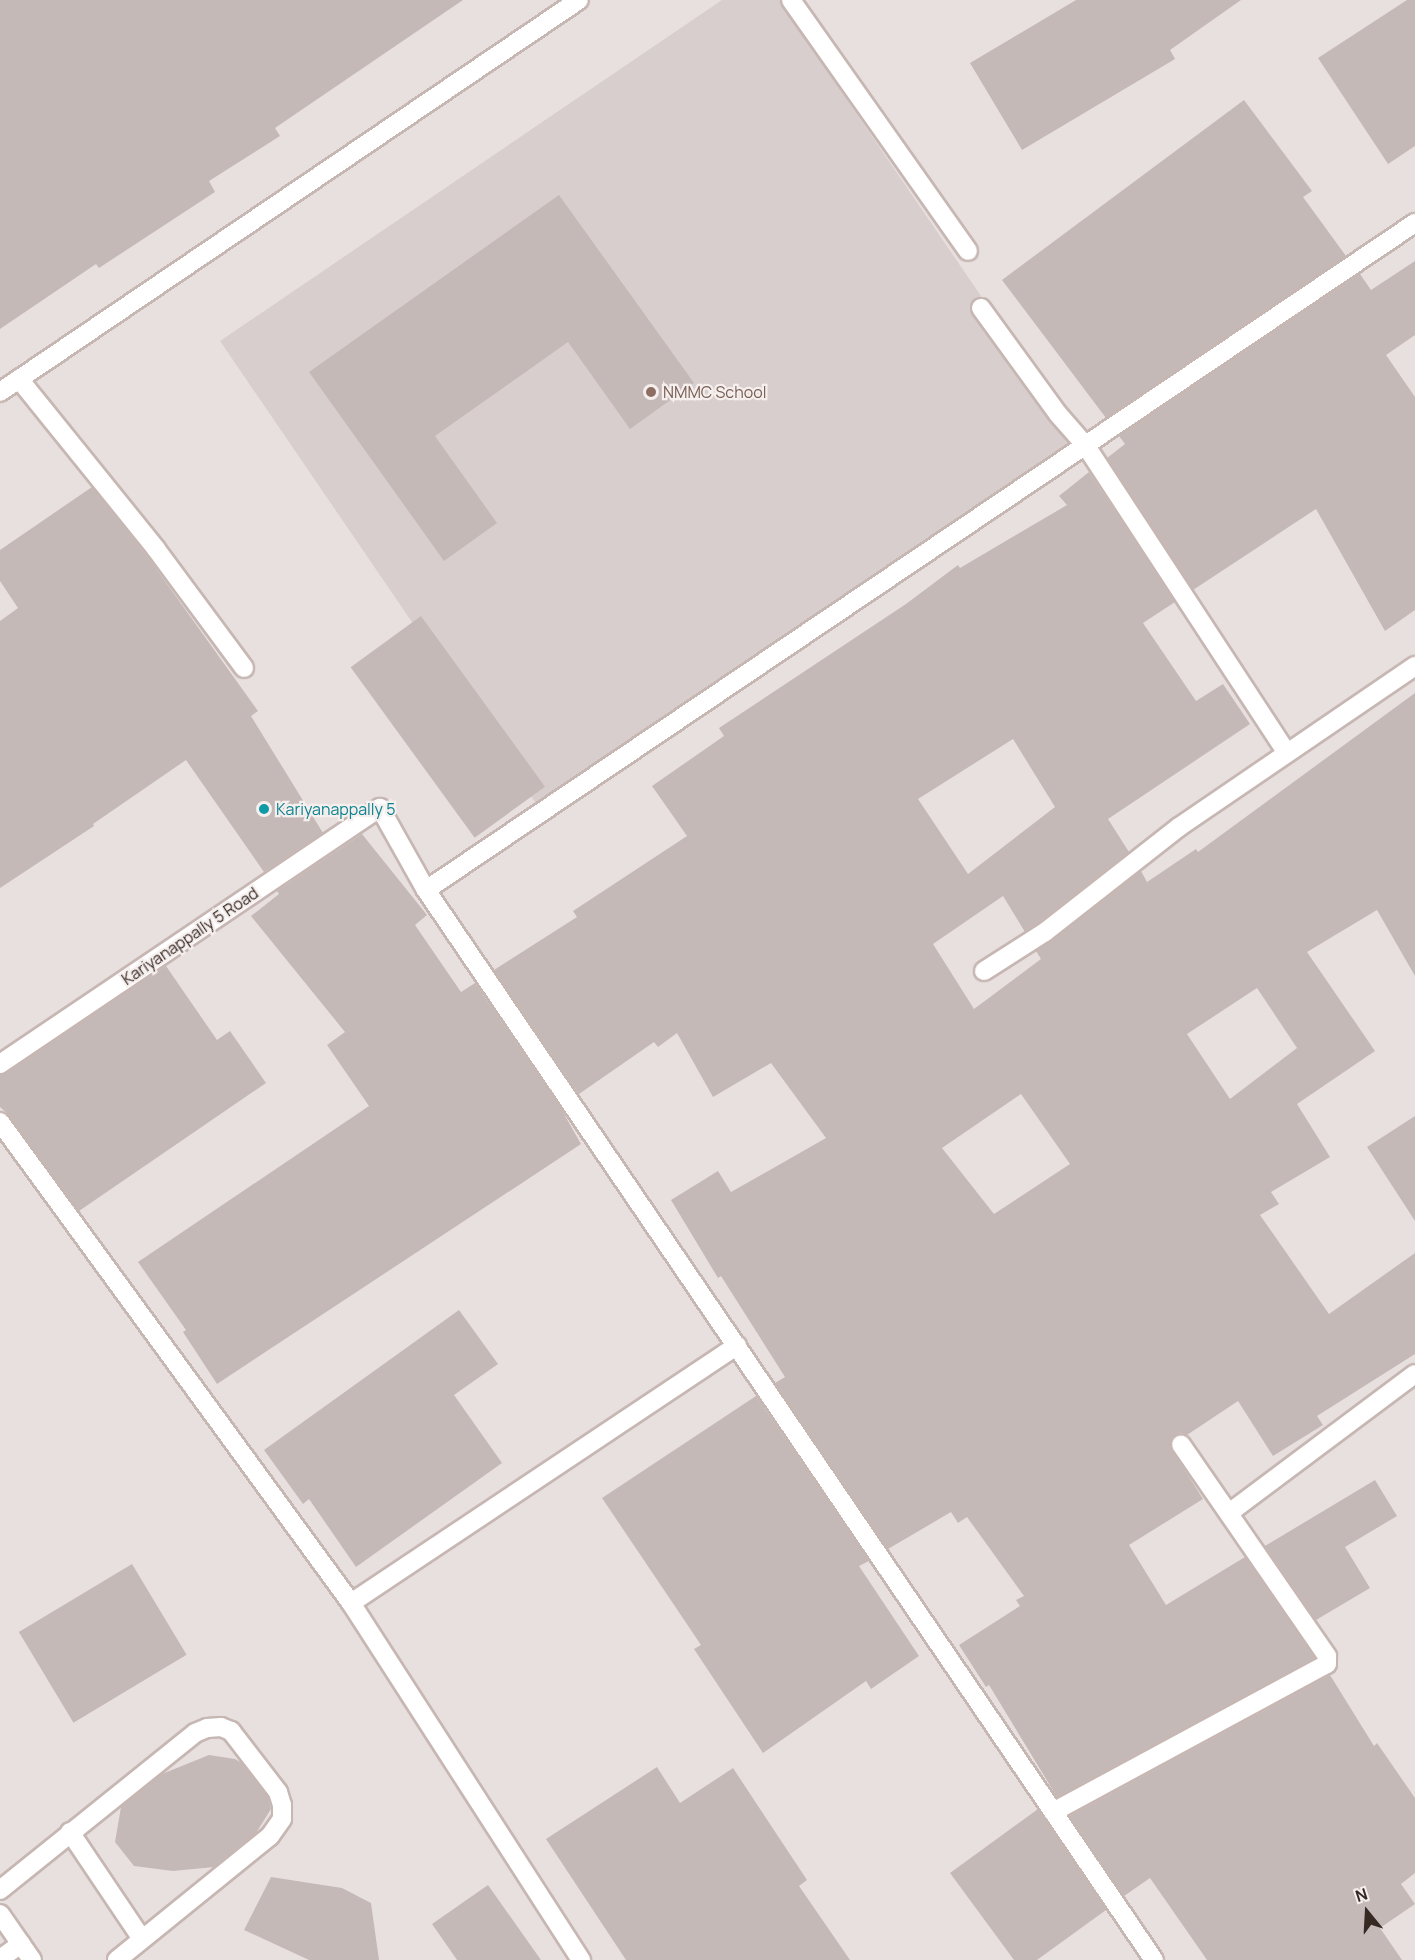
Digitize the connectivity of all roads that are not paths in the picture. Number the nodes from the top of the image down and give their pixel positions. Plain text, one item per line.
1 (579, 0) edge
2 (791, 0) edge
3 (1415, 223) edge
4 (968, 251) dead end
5 (981, 308) dead end
6 (19, 379) junction
7 (0, 392) edge
8 (1086, 446) junction
9 (1415, 666) edge
10 (244, 668) dead end
11 (1286, 752) junction
12 (426, 890) junction
13 (984, 971) dead end
14 (0, 1064) edge
15 (0, 1122) edge
16 (737, 1346) junction
17 (1413, 1379) edge
18 (1181, 1444) dead end
19 (1228, 1513) junction
20 (351, 1603) junction
21 (1053, 1812) junction
22 (70, 1832) junction
23 (0, 1890) edge
24 (0, 1914) edge
25 (142, 1939) junction
26 (21, 1944) junction
27 (0, 1959) edge
28 (32, 1960) edge
29 (117, 1960) edge
30 (581, 1960) edge
31 (1154, 1960) edge

1 - 6 street
2 - 4 street
3 - 8 street
5 - 8 street
6 - 7 street
6 - 10 street
8 - 11 street
8 - 12 street
9 - 11 street
11 - 13 street
12 - 14 street, Kariyanappally 5 Road
12 - 16 street
15 - 20 street
16 - 20 street
16 - 21 street
17 - 19 street
18 - 19 street
19 - 21 street
20 - 30 street
21 - 31 street
22 - 23 street
22 - 25 street
22 - 25 street
24 - 26 street
25 - 29 street
26 - 27 street
26 - 28 street

